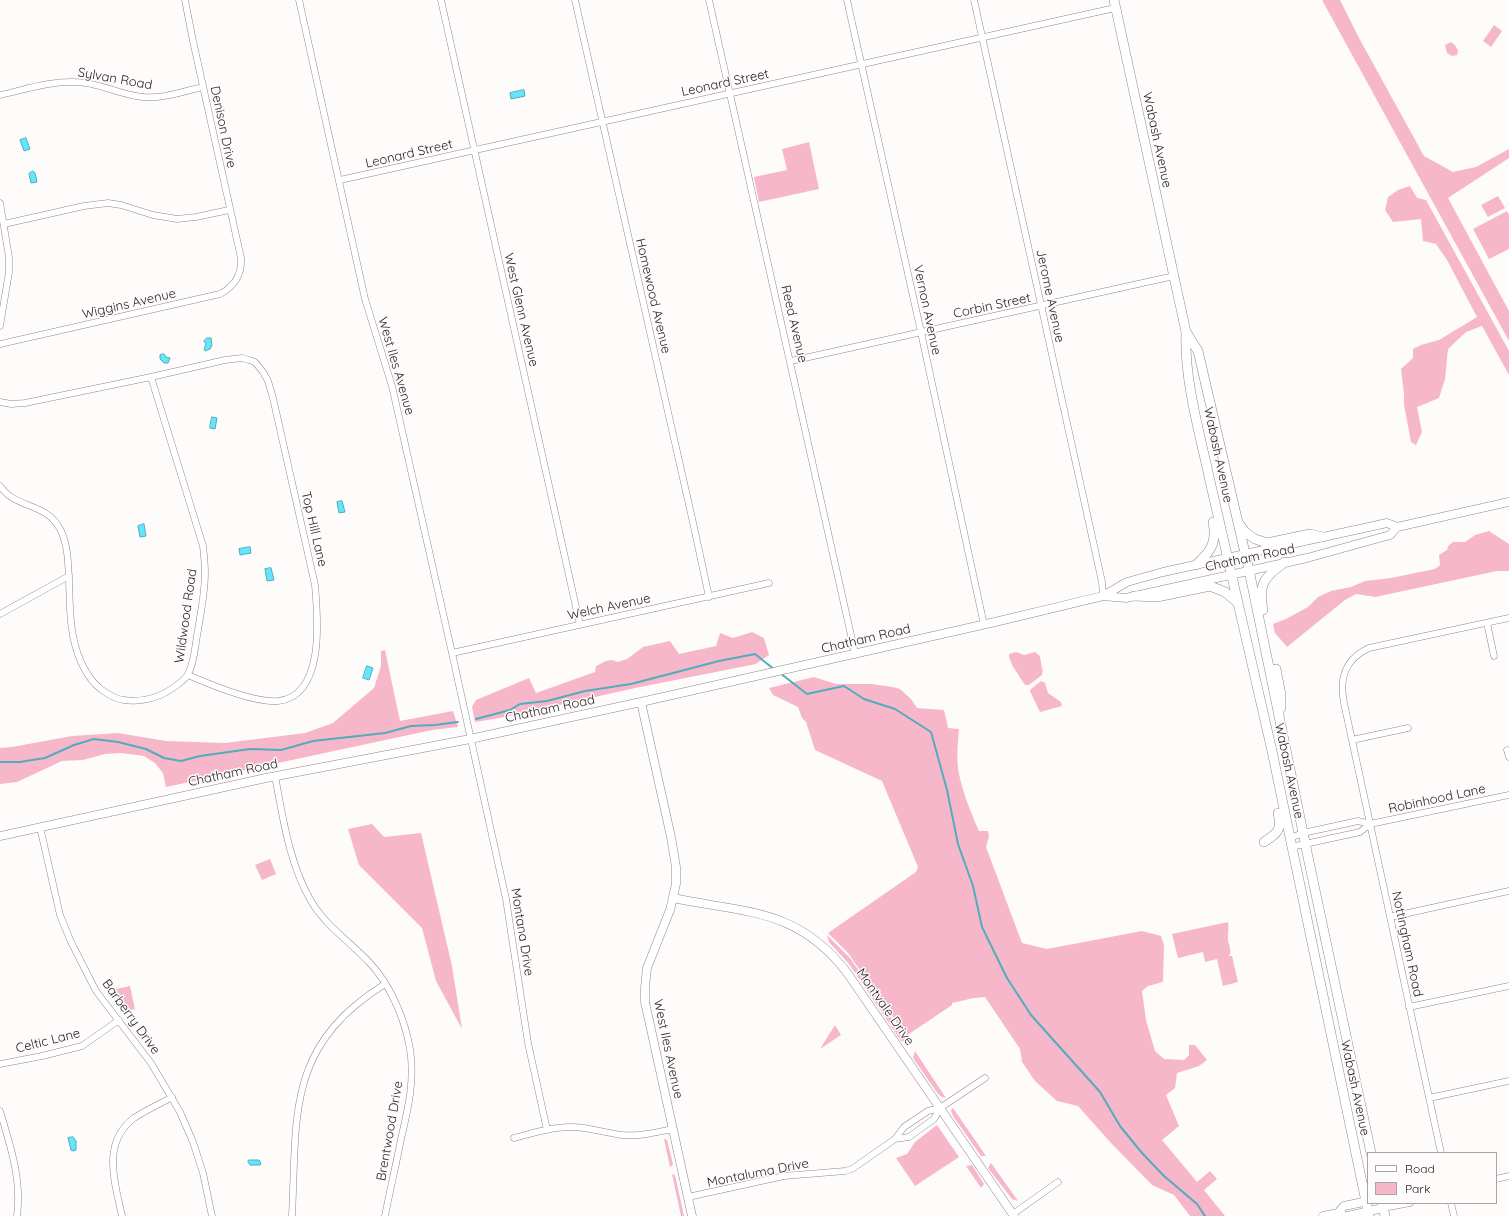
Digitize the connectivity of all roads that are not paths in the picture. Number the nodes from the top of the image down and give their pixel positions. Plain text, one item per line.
1 (186, 0) edge
2 (299, 0) edge
3 (441, 0) edge
4 (575, 0) edge
5 (709, 0) edge
6 (847, 0) edge
7 (974, 0) edge
8 (1114, 4) edge
9 (982, 37) junction
10 (861, 64) junction
11 (203, 86) junction
12 (730, 94) junction
13 (0, 95) edge
14 (602, 122) junction
15 (474, 150) junction
16 (340, 180) junction
17 (0, 203) edge
18 (229, 210) junction
19 (4, 224) junction
20 (241, 258) joint
21 (1174, 276) junction
22 (1041, 306) junction
23 (0, 326) edge
24 (921, 332) junction
25 (1186, 332) junction
26 (0, 344) edge
27 (791, 362) junction
28 (151, 377) junction
29 (0, 402) edge
30 (0, 486) edge
31 (1212, 488) junction
32 (1509, 502) edge
33 (1237, 520) junction
34 (1397, 527) junction
35 (1323, 537) junction
36 (1245, 554) junction
37 (1227, 558) junction
38 (1285, 562) junction
39 (1196, 565) junction
40 (1249, 570) junction
41 (1231, 574) junction
42 (69, 576) junction
43 (769, 583) dead end
44 (1103, 596) junction
45 (1134, 596) junction
46 (709, 597) junction
47 (1238, 603) junction
48 (0, 614) edge
49 (1509, 618) edge
50 (1487, 623) junction
51 (984, 624) junction
52 (580, 625) junction
53 (452, 653) junction
54 (855, 653) junction
55 (1494, 656) dead end
56 (188, 676) junction
57 (641, 702) junction
58 (1280, 721) junction
59 (1408, 728) dead end
60 (470, 738) junction
61 (1352, 740) junction
62 (1507, 750) dead end
63 (1272, 751) junction
64 (1509, 757) edge
65 (275, 776) junction
66 (1509, 795) edge
67 (1370, 824) junction
68 (40, 827) junction
69 (1303, 833) junction
70 (0, 836) edge
71 (1264, 842) dead end
72 (1291, 842) junction
73 (1305, 844) junction
74 (1509, 891) edge
75 (673, 898) junction
76 (1390, 917) junction
77 (385, 984) junction
78 (1509, 986) edge
79 (1410, 1007) junction
80 (119, 1020) junction
81 (0, 1064) edge
82 (985, 1078) dead end
83 (1509, 1081) edge
84 (172, 1097) junction
85 (1428, 1098) junction
86 (940, 1108) junction
87 (0, 1110) edge
88 (673, 1129) junction
89 (547, 1130) junction
90 (514, 1138) dead end
91 (896, 1139) junction
92 (1371, 1152) edge
93 (1440, 1152) edge
94 (1509, 1176) edge
95 (1497, 1179) edge
96 (1058, 1182) dead end
97 (688, 1197) junction
98 (1367, 1201) edge
99 (1367, 1204) edge
100 (1406, 1204) edge
101 (1451, 1204) edge
102 (1383, 1209) edge
103 (1369, 1214) edge
104 (1014, 1215) edge
105 (1344, 1215) edge
106 (17, 1216) edge
107 (122, 1216) edge
108 (212, 1216) edge
109 (292, 1216) edge
110 (385, 1216) edge
111 (692, 1216) edge
112 (1323, 1216) edge
113 (1454, 1216) edge

1 - 11 street, Denison Drive
2 - 16 street, West Iles Avenue
3 - 15 street, West Glenn Avenue
4 - 14 street, Homewood Avenue
5 - 12 street, Reed Avenue
6 - 10 street, Vernon Avenue
7 - 9 street, Jerome Avenue
8 - 9 street, Leonard Street
8 - 21 main road, Wabash Avenue
9 - 10 street, Leonard Street
9 - 22 street, Jerome Avenue
10 - 12 street, Leonard Street
10 - 24 street, Vernon Avenue
11 - 13 street, Sylvan Road
11 - 18 street, Denison Drive
12 - 14 street, Leonard Street
12 - 27 street, Reed Avenue
14 - 15 street, Leonard Street
14 - 46 street, Homewood Avenue
15 - 16 street, Leonard Street
15 - 52 street, West Glenn Avenue
16 - 53 street, West Iles Avenue
17 - 19 street
18 - 19 street
18 - 20 street, Denison Drive
19 - 23 street
20 - 26 street, Wiggins Avenue
21 - 22 street, Corbin Street
21 - 25 main road, Wabash Avenue
22 - 24 street, Corbin Street
22 - 44 street, Jerome Avenue
24 - 27 street, Corbin Street
24 - 51 street, Vernon Avenue
25 - 31 main road, Wabash Avenue
25 - 33 main road, Wabash Avenue
27 - 54 street, Reed Avenue
28 - 29 street
28 - 56 street, Wildwood Road
28 - 56 street, Top Hill Lane
30 - 42 street, Wildwood Road
31 - 37 main road, Wabash Avenue
31 - 39 main road
32 - 34 main road, Chatham Road
33 - 35 main road
33 - 36 main road, Wabash Avenue
34 - 35 main road, Chatham Road
34 - 38 main road, Chatham Road
35 - 36 main road, Chatham Road
36 - 37 main road, Chatham Road
36 - 40 main road, Wabash Avenue
37 - 39 main road, Chatham Road
37 - 41 main road, Wabash Avenue
38 - 40 main road, Chatham Road
38 - 58 main road
39 - 44 main road, Chatham Road
40 - 41 main road, Chatham Road
40 - 58 main road, Wabash Avenue
41 - 45 main road, Chatham Road
41 - 47 main road, Wabash Avenue
42 - 48 street
42 - 56 street, Wildwood Road
43 - 46 street, Welch Avenue
44 - 45 main road, Chatham Road
44 - 51 main road, Chatham Road
45 - 47 main road
46 - 52 street, Welch Avenue
47 - 63 main road, Wabash Avenue
49 - 50 street, Nottingham Road
50 - 55 street
50 - 61 street, Nottingham Road
51 - 54 main road, Chatham Road
52 - 53 street, Welch Avenue
53 - 60 street, West Iles Avenue
54 - 57 main road, Chatham Road
57 - 60 main road, Chatham Road
57 - 75 main road, West Iles Avenue
58 - 69 main road, Wabash Avenue
59 - 61 street
60 - 65 main road, Chatham Road
60 - 89 street, Montana Drive
61 - 67 street, Nottingham Road
62 - 64 street
63 - 71 main road
63 - 72 main road, Wabash Avenue
65 - 68 main road, Chatham Road
65 - 77 street, Brentwood Drive
66 - 67 street, Robinhood Lane
67 - 69 street, Robinhood Lane
67 - 73 street, Robinhood Lane
67 - 76 street, Nottingham Road
68 - 70 main road, Chatham Road
68 - 80 street, Barberry Drive
69 - 72 street, Robinhood Lane
69 - 73 main road, Wabash Avenue
72 - 73 street, Robinhood Lane
72 - 98 main road, Wabash Avenue
73 - 92 main road, Wabash Avenue
74 - 76 street
75 - 86 main road, Montvale Drive
75 - 88 main road, West Iles Avenue
76 - 79 street, Nottingham Road
77 - 109 street
77 - 110 street, Brentwood Drive
78 - 79 street
79 - 85 street, Nottingham Road
80 - 81 street, Celtic Lane
80 - 84 street, Barberry Drive
82 - 86 street
83 - 85 street
84 - 107 street
84 - 108 street, Barberry Drive
85 - 93 street, Nottingham Road
86 - 91 street, Montaluma Drive
86 - 91 street, Montaluma Drive
86 - 104 main road, Montvale Drive
87 - 106 street
88 - 89 street
88 - 97 main road, West Iles Avenue
89 - 90 street
91 - 97 street, Montaluma Drive
94 - 95 street
96 - 104 street
97 - 111 main road, West Iles Avenue
98 - 105 main road
99 - 103 main road, Wabash Avenue
100 - 102 street
101 - 113 street
102 - 103 main road
103 - 105 main road
105 - 112 main road

